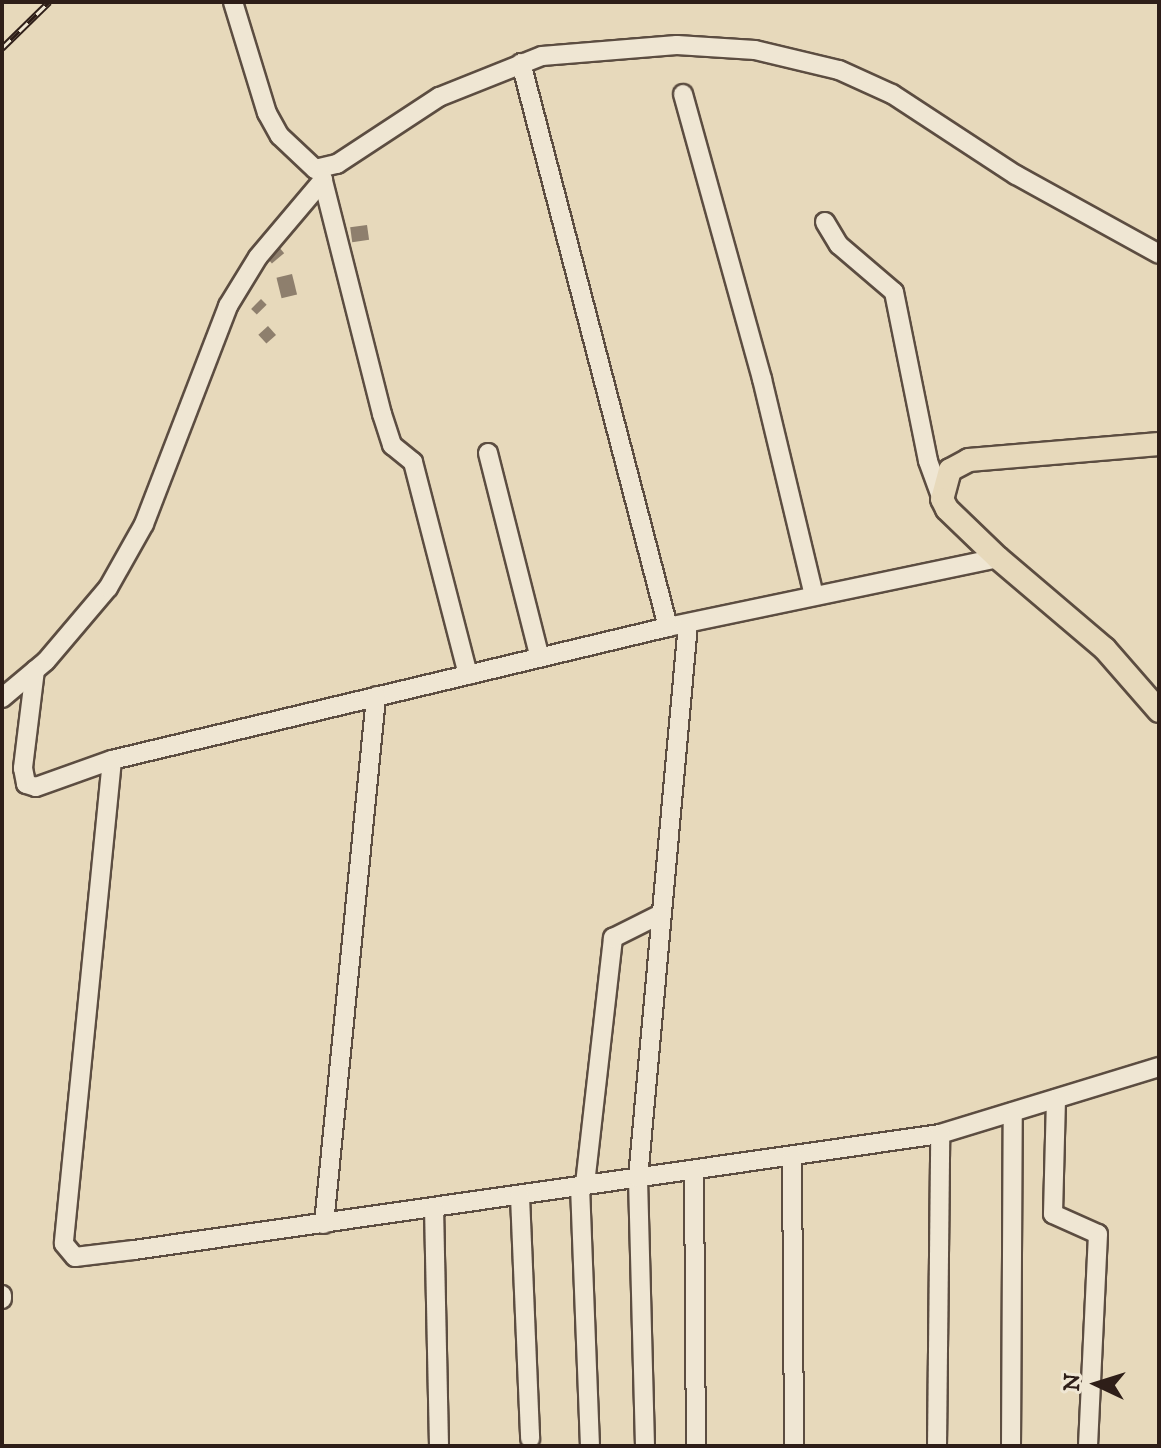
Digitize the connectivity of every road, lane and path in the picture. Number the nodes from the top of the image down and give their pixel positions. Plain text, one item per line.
1 (233, 2) edge
2 (521, 63) junction
3 (683, 94) dead end
4 (321, 175) junction
5 (825, 222) dead end
6 (1159, 254) edge
7 (1159, 444) edge
8 (488, 453) dead end
9 (942, 499) junction
10 (998, 558) junction
11 (814, 595) junction
12 (688, 624) junction
13 (668, 627) junction
14 (540, 658) junction
15 (35, 670) junction
16 (468, 675) junction
17 (376, 697) junction
18 (2, 698) edge
19 (1159, 711) edge
20 (112, 760) junction
21 (661, 914) junction
22 (1159, 1067) edge
23 (1056, 1099) junction
24 (1013, 1112) junction
25 (940, 1134) junction
26 (792, 1156) junction
27 (694, 1170) junction
28 (638, 1178) junction
29 (583, 1185) junction
30 (520, 1196) junction
31 (434, 1207) junction
32 (324, 1224) junction
33 (530, 1439) dead end
34 (439, 1446) edge
35 (590, 1446) edge
36 (645, 1446) edge
37 (696, 1446) edge
38 (794, 1446) edge
39 (937, 1446) edge
40 (1011, 1446) edge
41 (1088, 1446) edge

1 - 4 street
2 - 4 street
2 - 6 street
2 - 13 street
3 - 11 street
4 - 15 street
4 - 16 street
5 - 9 street
7 - 9 main road
8 - 14 street
9 - 10 main road
10 - 11 street
10 - 19 main road
11 - 12 street
12 - 13 street
12 - 21 street
13 - 14 street
14 - 16 street
15 - 18 street
15 - 20 street
16 - 17 street
17 - 20 street
17 - 32 street
20 - 32 street
21 - 28 street
21 - 29 street
22 - 23 street
23 - 24 street
23 - 41 street
24 - 25 street
24 - 40 street
25 - 26 street
25 - 39 street
26 - 27 street
26 - 38 street
27 - 28 street
27 - 37 street
28 - 29 street
28 - 36 street
29 - 30 street
29 - 35 street
30 - 31 street
30 - 33 street
31 - 32 street
31 - 34 street

